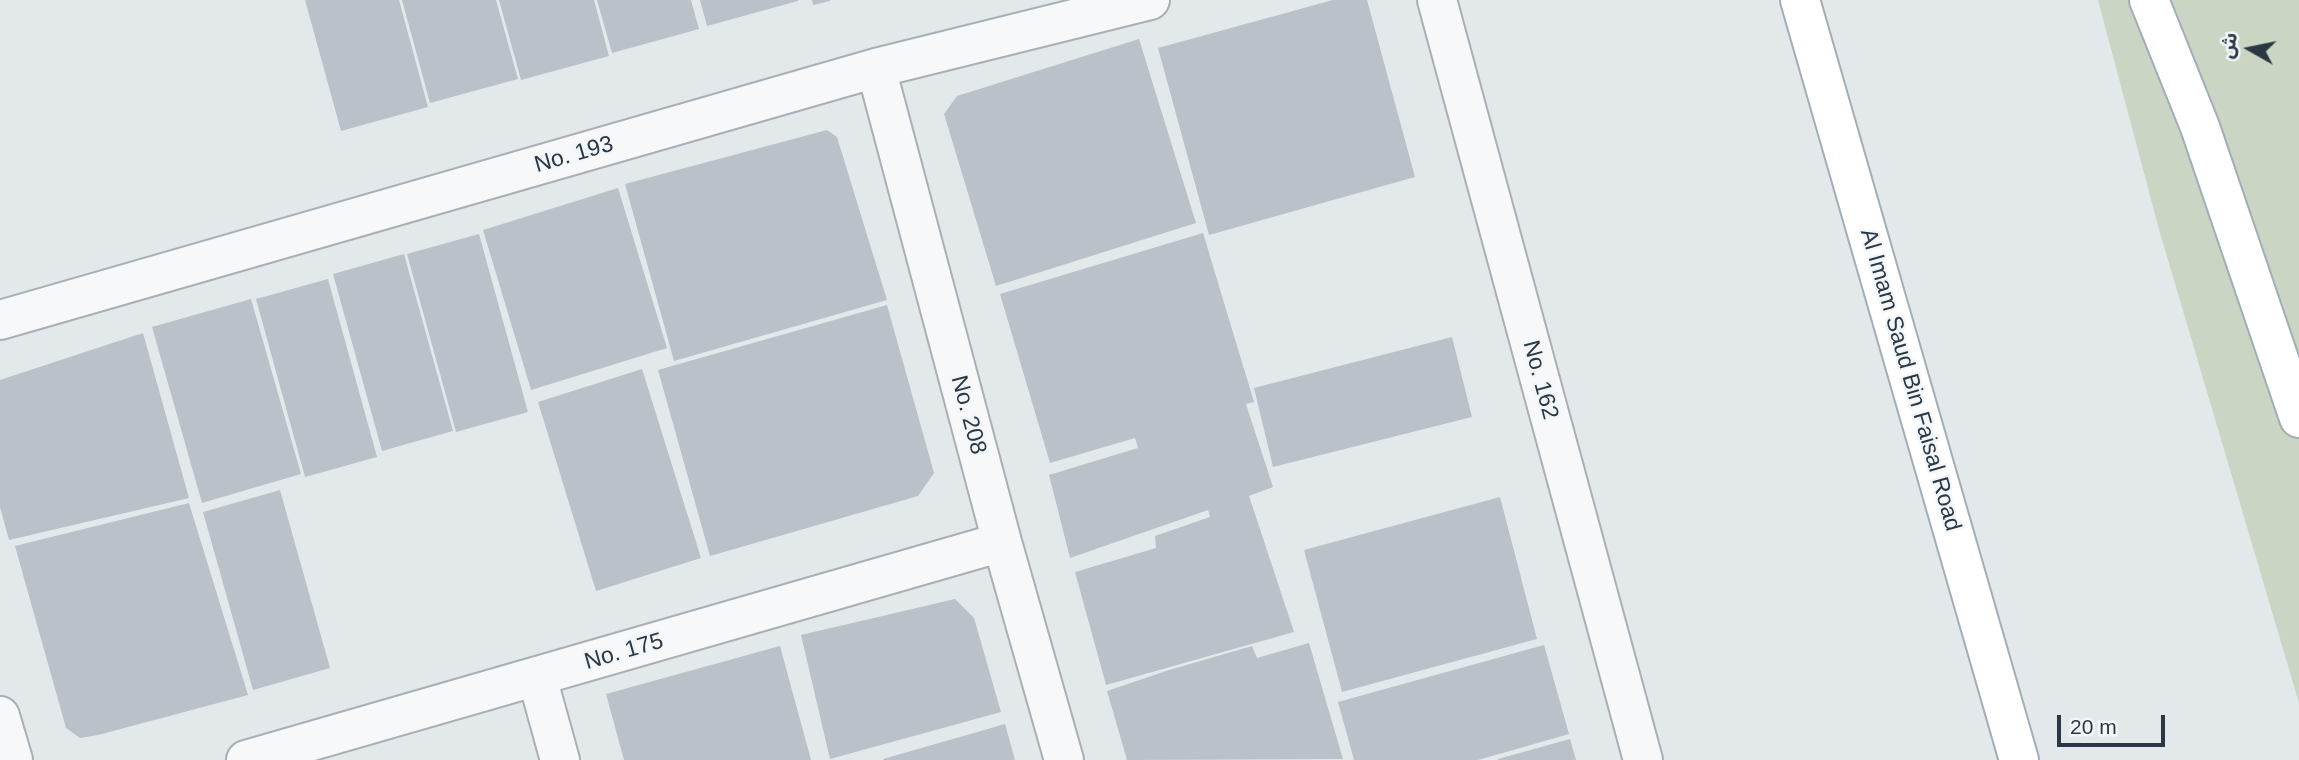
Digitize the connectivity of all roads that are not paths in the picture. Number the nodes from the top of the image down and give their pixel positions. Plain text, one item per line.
1 (1150, 0) edge
2 (1437, 0) edge
3 (1800, 0) edge
4 (2150, 0) edge
5 (2172, 0) edge
6 (876, 68) junction
7 (2200, 127) junction
8 (0, 320) edge
9 (2299, 418) edge
10 (1002, 542) junction
11 (537, 677) junction
12 (0, 716) edge
13 (13, 760) edge
14 (246, 760) edge
15 (560, 760) edge
16 (1064, 760) edge
17 (1643, 760) edge
18 (2019, 760) edge

1 - 6 street, No. 193
2 - 17 street, No. 162
3 - 18 main road, Al Imam Saud Bin Faisal Road
4 - 7 main road
5 - 7 main road
6 - 8 street, No. 193
6 - 10 street, No. 208
7 - 9 main road
10 - 11 street, No. 175
10 - 16 street, No. 208
11 - 14 street, No. 175
11 - 15 street
12 - 13 street

